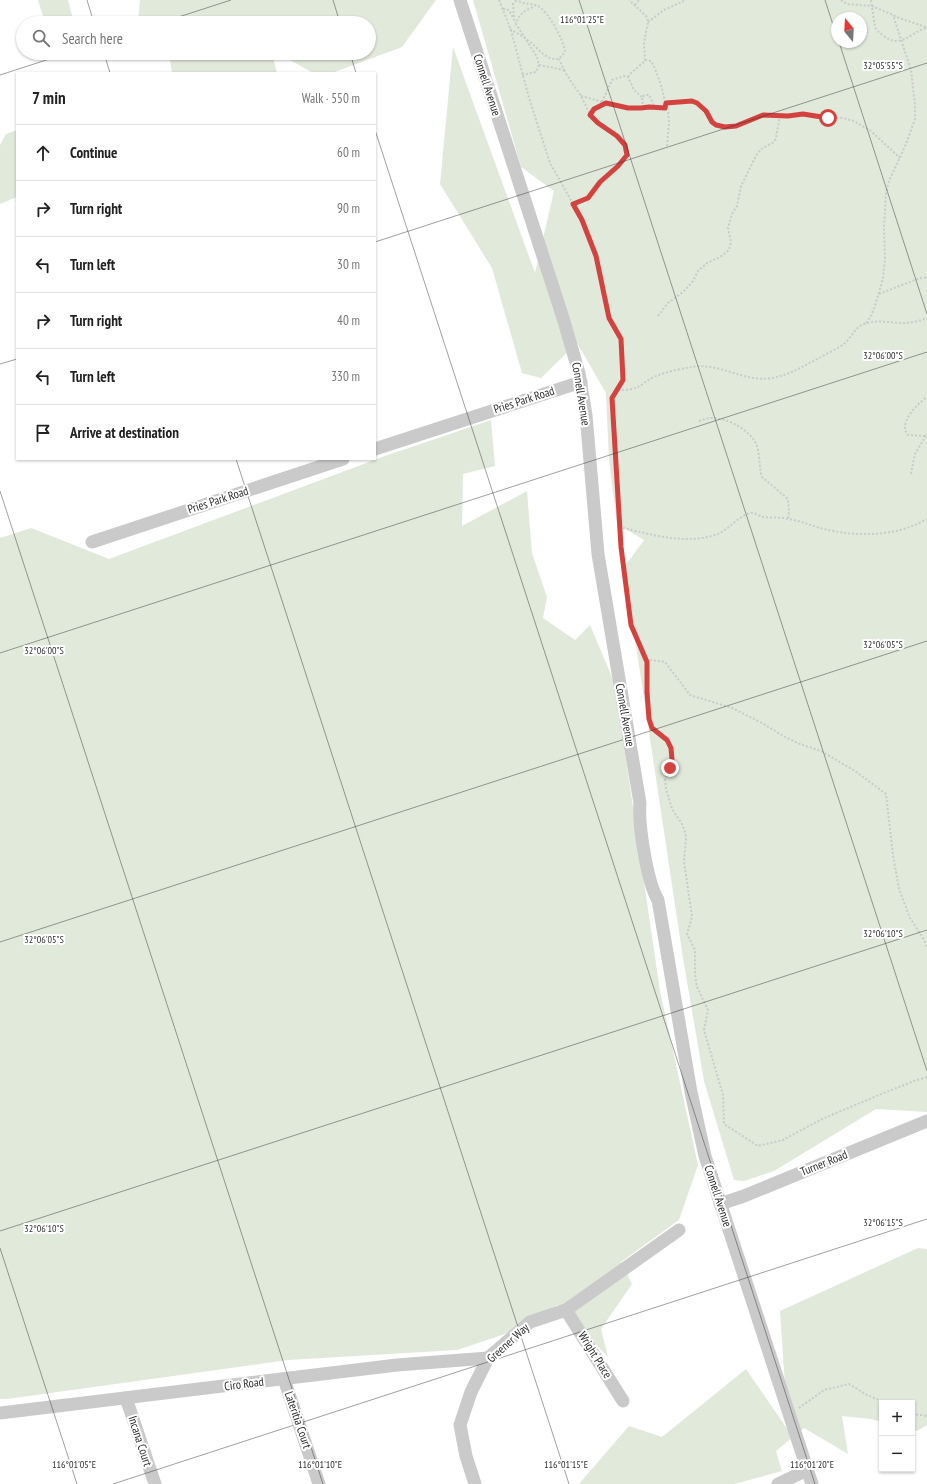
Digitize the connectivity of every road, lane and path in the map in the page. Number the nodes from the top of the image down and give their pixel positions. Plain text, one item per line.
1 (460, 0) edge
2 (499, 0) edge
3 (517, 0) edge
4 (629, 0) edge
5 (639, 0) edge
6 (686, 0) edge
7 (841, 0) edge
8 (871, 0) edge
9 (536, 5) junction
10 (635, 5) junction
11 (872, 6) junction
12 (503, 9) junction
13 (893, 15) junction
14 (514, 19) junction
15 (648, 22) junction
16 (516, 24) junction
17 (927, 27) edge
18 (510, 28) junction
19 (525, 38) junction
20 (901, 40) junction
21 (559, 59) junction
22 (645, 60) junction
23 (539, 65) junction
24 (564, 70) junction
25 (522, 75) junction
26 (628, 77) junction
27 (581, 96) junction
28 (642, 97) junction
29 (602, 102) junction
30 (606, 103) junction
31 (666, 103) junction
32 (643, 108) junction
33 (654, 108) junction
34 (665, 108) junction
35 (590, 115) junction
36 (780, 116) junction
37 (666, 147) dead end
38 (900, 158) junction
39 (573, 204) junction
40 (927, 277) edge
41 (879, 294) junction
42 (658, 316) dead end
43 (927, 318) edge
44 (865, 324) junction
45 (581, 382) junction
46 (618, 390) junction
47 (927, 397) edge
48 (699, 421) dead end
49 (926, 435) edge
50 (376, 449) edge
51 (341, 460) edge
52 (911, 474) dead end
53 (788, 519) junction
54 (927, 519) edge
55 (619, 527) junction
56 (92, 542) dead end
57 (646, 661) junction
58 (927, 947) edge
59 (927, 1077) edge
60 (927, 1121) edge
61 (720, 1204) junction
62 (679, 1230) dead end
63 (566, 1310) junction
64 (488, 1358) junction
65 (284, 1379) junction
66 (126, 1398) junction
67 (879, 1400) edge
68 (623, 1401) dead end
69 (0, 1413) edge
70 (915, 1414) edge
71 (790, 1415) junction
72 (927, 1416) edge
73 (807, 1470) junction
74 (154, 1484) edge
75 (319, 1484) edge
76 (475, 1484) edge
77 (778, 1484) edge
78 (811, 1484) edge

1 - 45 street, Connell Avenue
2 - 12 path
3 - 9 path
3 - 14 path
4 - 10 path
5 - 10 path
6 - 15 path
7 - 11 path
8 - 11 path
9 - 16 path
9 - 21 path
10 - 15 path
11 - 13 path
11 - 20 path
12 - 14 path
12 - 18 path
13 - 17 path
13 - 20 path
14 - 16 path
15 - 22 path
16 - 19 path
17 - 20 path
18 - 19 path
18 - 25 path
19 - 21 path
19 - 23 path
20 - 38 path
21 - 24 path
22 - 26 path
22 - 31 path
23 - 24 path
23 - 25 path
24 - 27 path
25 - 39 path
26 - 28 path
26 - 29 path
27 - 29 path
27 - 35 path
28 - 32 path
28 - 33 path
29 - 30 path
30 - 32 path
30 - 35 path
31 - 34 path
31 - 36 path
32 - 33 path
33 - 34 path
34 - 37 path
35 - 39 path
36 - 38 path
36 - 42 path
38 - 41 path
39 - 46 path
40 - 41 path
41 - 44 path
43 - 44 path
44 - 46 path
45 - 50 street, Pries Park Road
45 - 61 street, Connell Avenue
46 - 55 path
47 - 49 path
48 - 53 path
49 - 52 path
51 - 56 street, Pries Park Road
53 - 54 path
53 - 55 path
55 - 57 path
57 - 58 path
57 - 59 path
60 - 61 street, Turner Road
61 - 71 street, Connell Avenue
62 - 63 street, Greener Way
63 - 64 street, Greener Way
63 - 68 street, Wright Place
64 - 65 street, Ciro Road
64 - 76 street, Greener Way
65 - 66 street, Ciro Road
65 - 75 street, Lateritia Court
66 - 69 street, Ciro Road
66 - 74 street, Incana Court
67 - 71 path
70 - 72 path
71 - 73 street, Connell Avenue
73 - 77 street
73 - 78 street, Connell Avenue

